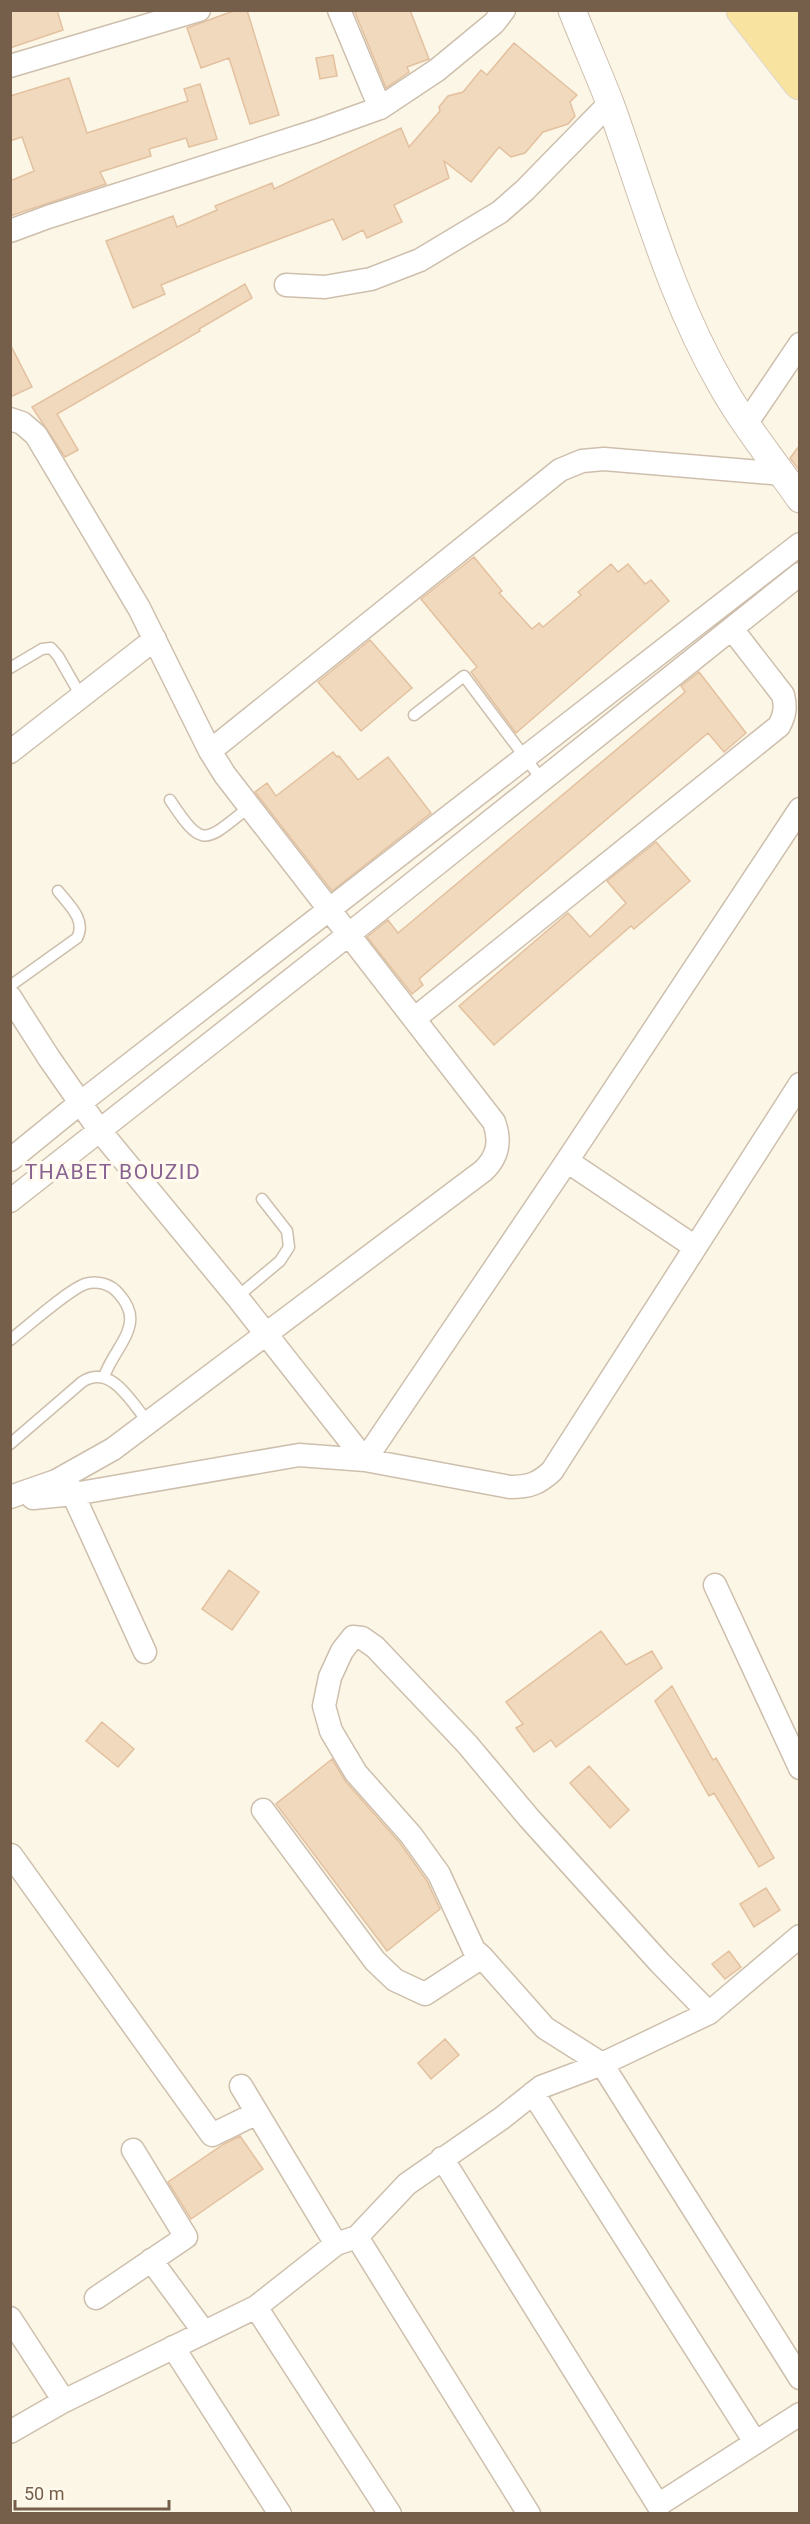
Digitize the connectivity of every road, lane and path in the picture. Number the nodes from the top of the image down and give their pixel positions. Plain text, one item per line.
1 (199, 10) edge
2 (339, 10) edge
3 (504, 10) edge
4 (572, 10) edge
5 (743, 10) edge
6 (776, 10) edge
7 (800, 39) edge
8 (10, 66) edge
9 (800, 83) edge
10 (610, 103) junction
11 (381, 108) junction
12 (10, 231) edge
13 (286, 285) dead end
14 (800, 344) edge
15 (10, 419) edge
16 (746, 424) junction
17 (783, 474) junction
18 (800, 498) edge
19 (800, 544) edge
20 (800, 574) edge
21 (732, 629) junction
22 (155, 639) junction
23 (10, 668) edge
24 (81, 696) junction
25 (414, 715) dead end
26 (210, 751) junction
27 (10, 752) edge
28 (525, 757) junction
29 (542, 780) junction
30 (170, 800) dead end
31 (248, 808) junction
32 (800, 809) edge
33 (58, 891) dead end
34 (328, 910) junction
35 (348, 935) junction
36 (10, 986) edge
37 (10, 997) edge
38 (414, 1019) junction
39 (800, 1084) edge
40 (80, 1103) junction
41 (100, 1131) junction
42 (10, 1160) edge
43 (567, 1161) junction
44 (262, 1199) dead end
45 (10, 1201) edge
46 (695, 1246) junction
47 (237, 1297) junction
48 (266, 1333) junction
49 (10, 1340) edge
50 (104, 1377) junction
51 (148, 1422) junction
52 (10, 1444) edge
53 (365, 1460) junction
54 (70, 1485) junction
55 (10, 1498) edge
56 (715, 1585) dead end
57 (145, 1652) dead end
58 (800, 1768) edge
59 (263, 1810) dead end
60 (11, 1856) edge
61 (800, 1936) edge
62 (482, 1957) junction
63 (708, 2013) junction
64 (602, 2064) junction
65 (241, 2086) dead end
66 (533, 2094) junction
67 (256, 2113) junction
68 (133, 2150) dead end
69 (442, 2158) junction
70 (346, 2241) junction
71 (151, 2260) junction
72 (96, 2298) dead end
73 (256, 2307) junction
74 (10, 2318) edge
75 (204, 2332) junction
76 (173, 2347) junction
77 (800, 2378) edge
78 (64, 2401) junction
79 (800, 2414) edge
80 (10, 2432) edge
81 (754, 2442) junction
82 (280, 2514) edge
83 (390, 2514) edge
84 (529, 2514) edge

1 - 8 street
2 - 11 street
3 - 11 street
4 - 10 street
5 - 9 main road
6 - 7 main road
10 - 13 street
10 - 16 street
11 - 12 street
14 - 16 street
15 - 22 street
16 - 17 street
17 - 18 street
17 - 26 street
19 - 28 street
20 - 21 street
21 - 29 street
21 - 38 street
22 - 24 street
22 - 26 street
23 - 24 lane
24 - 27 street
25 - 28 lane
26 - 31 street
28 - 29 lane
28 - 34 street
29 - 35 street
30 - 31 lane
31 - 34 street
32 - 43 street
33 - 36 lane
34 - 35 street
34 - 40 street
35 - 38 street
35 - 41 street
37 - 40 street
38 - 48 street
39 - 46 street
40 - 41 street
40 - 42 street
41 - 45 street
41 - 47 street
43 - 46 street
43 - 53 street
44 - 47 lane
46 - 53 street
47 - 48 street
48 - 51 street
48 - 53 street
49 - 50 lane
50 - 51 lane
50 - 52 lane
51 - 54 street
53 - 54 street
54 - 55 street
54 - 57 street
56 - 58 street
59 - 62 street
60 - 67 street
61 - 63 street
62 - 63 street
62 - 64 street
63 - 64 street
64 - 66 street
64 - 77 street
65 - 67 street
66 - 69 street
66 - 81 street
67 - 70 street
68 - 71 street
69 - 70 street
69 - 81 street
70 - 73 street
70 - 84 street
71 - 72 street
71 - 75 street
73 - 75 street
73 - 83 street
74 - 78 street
75 - 76 street
76 - 78 street
76 - 82 street
78 - 80 street
79 - 81 street

